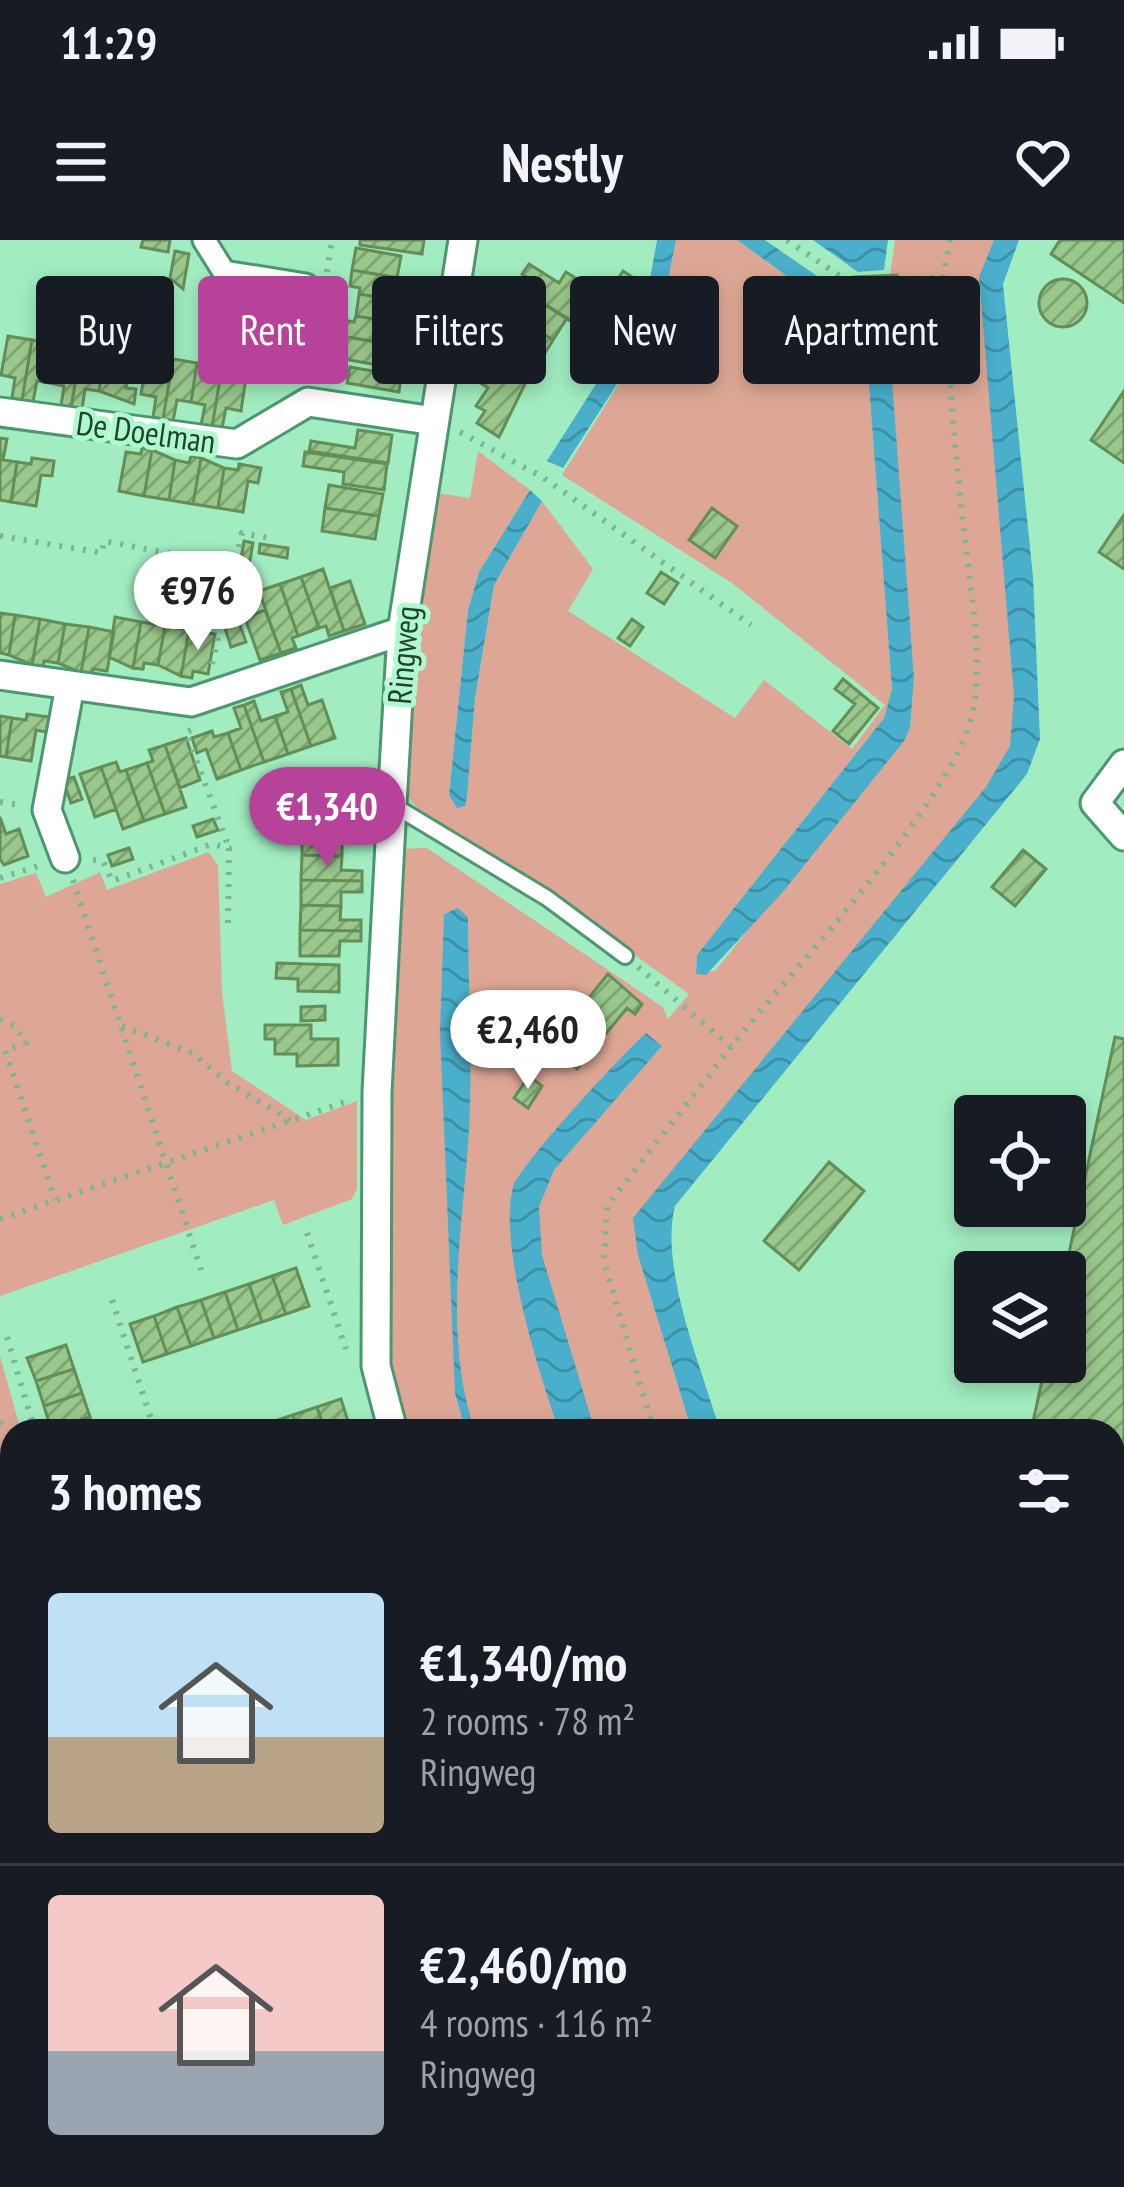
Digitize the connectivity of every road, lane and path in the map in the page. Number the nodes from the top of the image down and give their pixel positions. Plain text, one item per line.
1 (204, 240) edge
2 (332, 240) edge
3 (463, 240) edge
4 (787, 240) edge
5 (950, 240) edge
6 (250, 276) edge
7 (841, 276) edge
8 (944, 276) edge
9 (951, 384) edge
10 (328, 403) junction
11 (0, 412) edge
12 (434, 421) junction
13 (0, 536) edge
14 (275, 539) dead end
15 (230, 565) junction
16 (751, 626) dead end
17 (402, 631) junction
18 (0, 675) edge
19 (70, 686) junction
20 (199, 699) junction
21 (1124, 764) edge
22 (392, 804) junction
23 (1124, 836) edge
24 (229, 848) junction
25 (65, 858) junction
26 (0, 878) edge
27 (228, 927) dead end
28 (625, 956) joint
29 (0, 1019) edge
30 (120, 1025) junction
31 (731, 1047) junction
32 (377, 1091) junction
33 (290, 1120) junction
34 (165, 1162) junction
35 (55, 1200) junction
36 (0, 1219) edge
37 (307, 1233) dead end
38 (201, 1270) dead end
39 (112, 1300) dead end
40 (7, 1337) dead end
41 (352, 1365) dead end
42 (31, 1419) edge
43 (151, 1419) edge
44 (390, 1419) edge
45 (650, 1419) edge

1 - 6 street
2 - 10 path
3 - 12 street, Ringweg
4 - 7 path
5 - 8 path
9 - 31 path
10 - 11 street, De Doelman
10 - 12 street
12 - 16 path
12 - 17 street, Ringweg
13 - 15 path
14 - 15 path
15 - 20 path
17 - 20 street
17 - 22 street, Ringweg
18 - 19 street
19 - 20 street
19 - 25 street
20 - 24 path
21 - 23 street
22 - 28 lane
22 - 32 street, Ringweg
24 - 25 path
24 - 27 path
25 - 26 path
25 - 30 path
28 - 31 path
29 - 35 path
30 - 33 path
30 - 34 path
31 - 45 path
32 - 33 path
32 - 44 street, Ringweg
33 - 34 path
34 - 35 path
34 - 38 path
35 - 36 path
37 - 41 path
39 - 43 path
40 - 42 path

